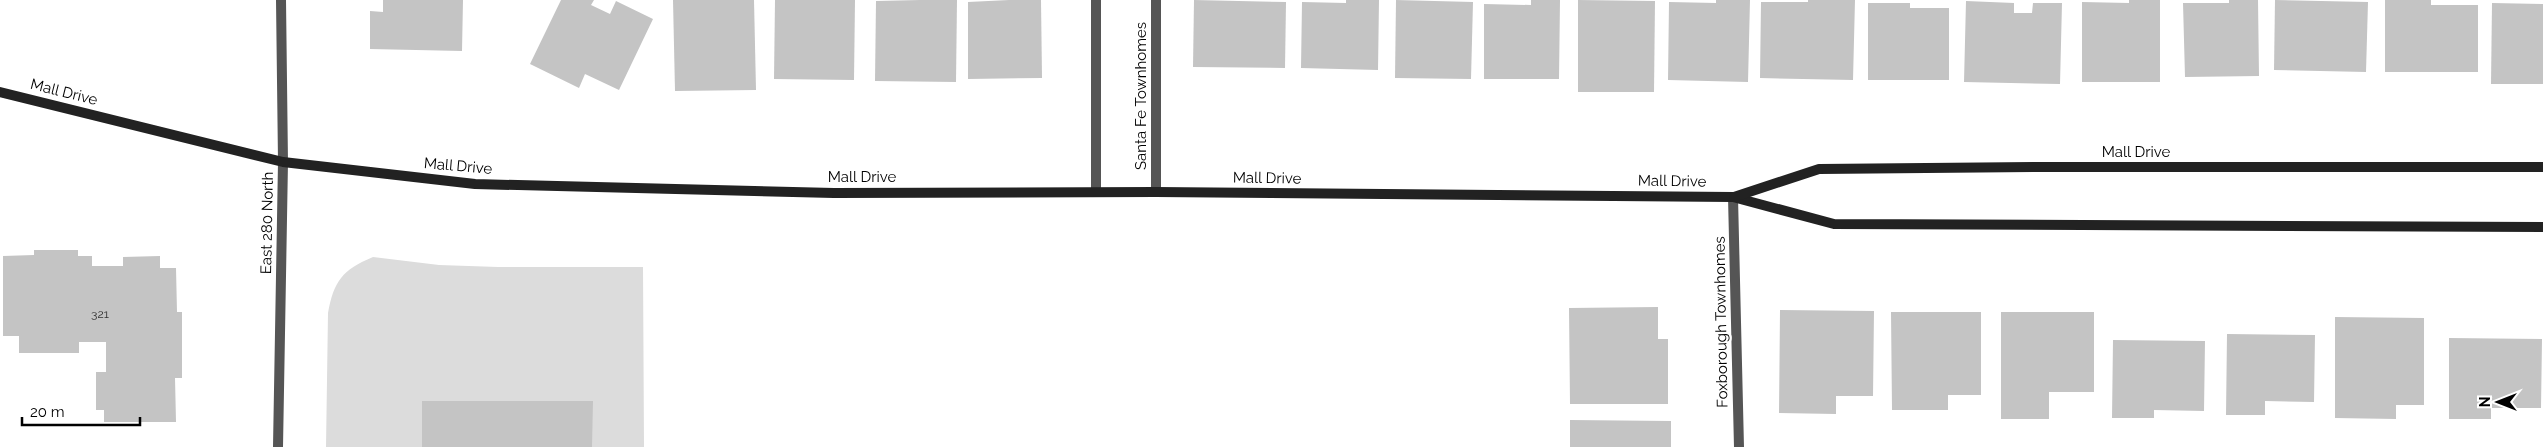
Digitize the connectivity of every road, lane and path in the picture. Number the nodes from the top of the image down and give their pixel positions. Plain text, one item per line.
1 (281, 0) edge
2 (1096, 0) edge
3 (1156, 0) edge
4 (0, 92) edge
5 (283, 162) junction
6 (2543, 167) edge
7 (1096, 192) junction
8 (1156, 192) junction
9 (1733, 197) junction
10 (2543, 227) edge
11 (278, 447) edge
12 (1739, 447) edge

1 - 5 street, East 280 North
2 - 7 street
3 - 8 street, Santa Fe Townhomes
4 - 5 main road, Mall Drive
5 - 7 main road, Mall Drive
5 - 11 street, East 280 North
6 - 9 main road, Mall Drive
7 - 8 main road, Mall Drive
8 - 9 main road, Mall Drive
9 - 10 main road, Mall Drive
9 - 12 street, Foxborough Townhomes

